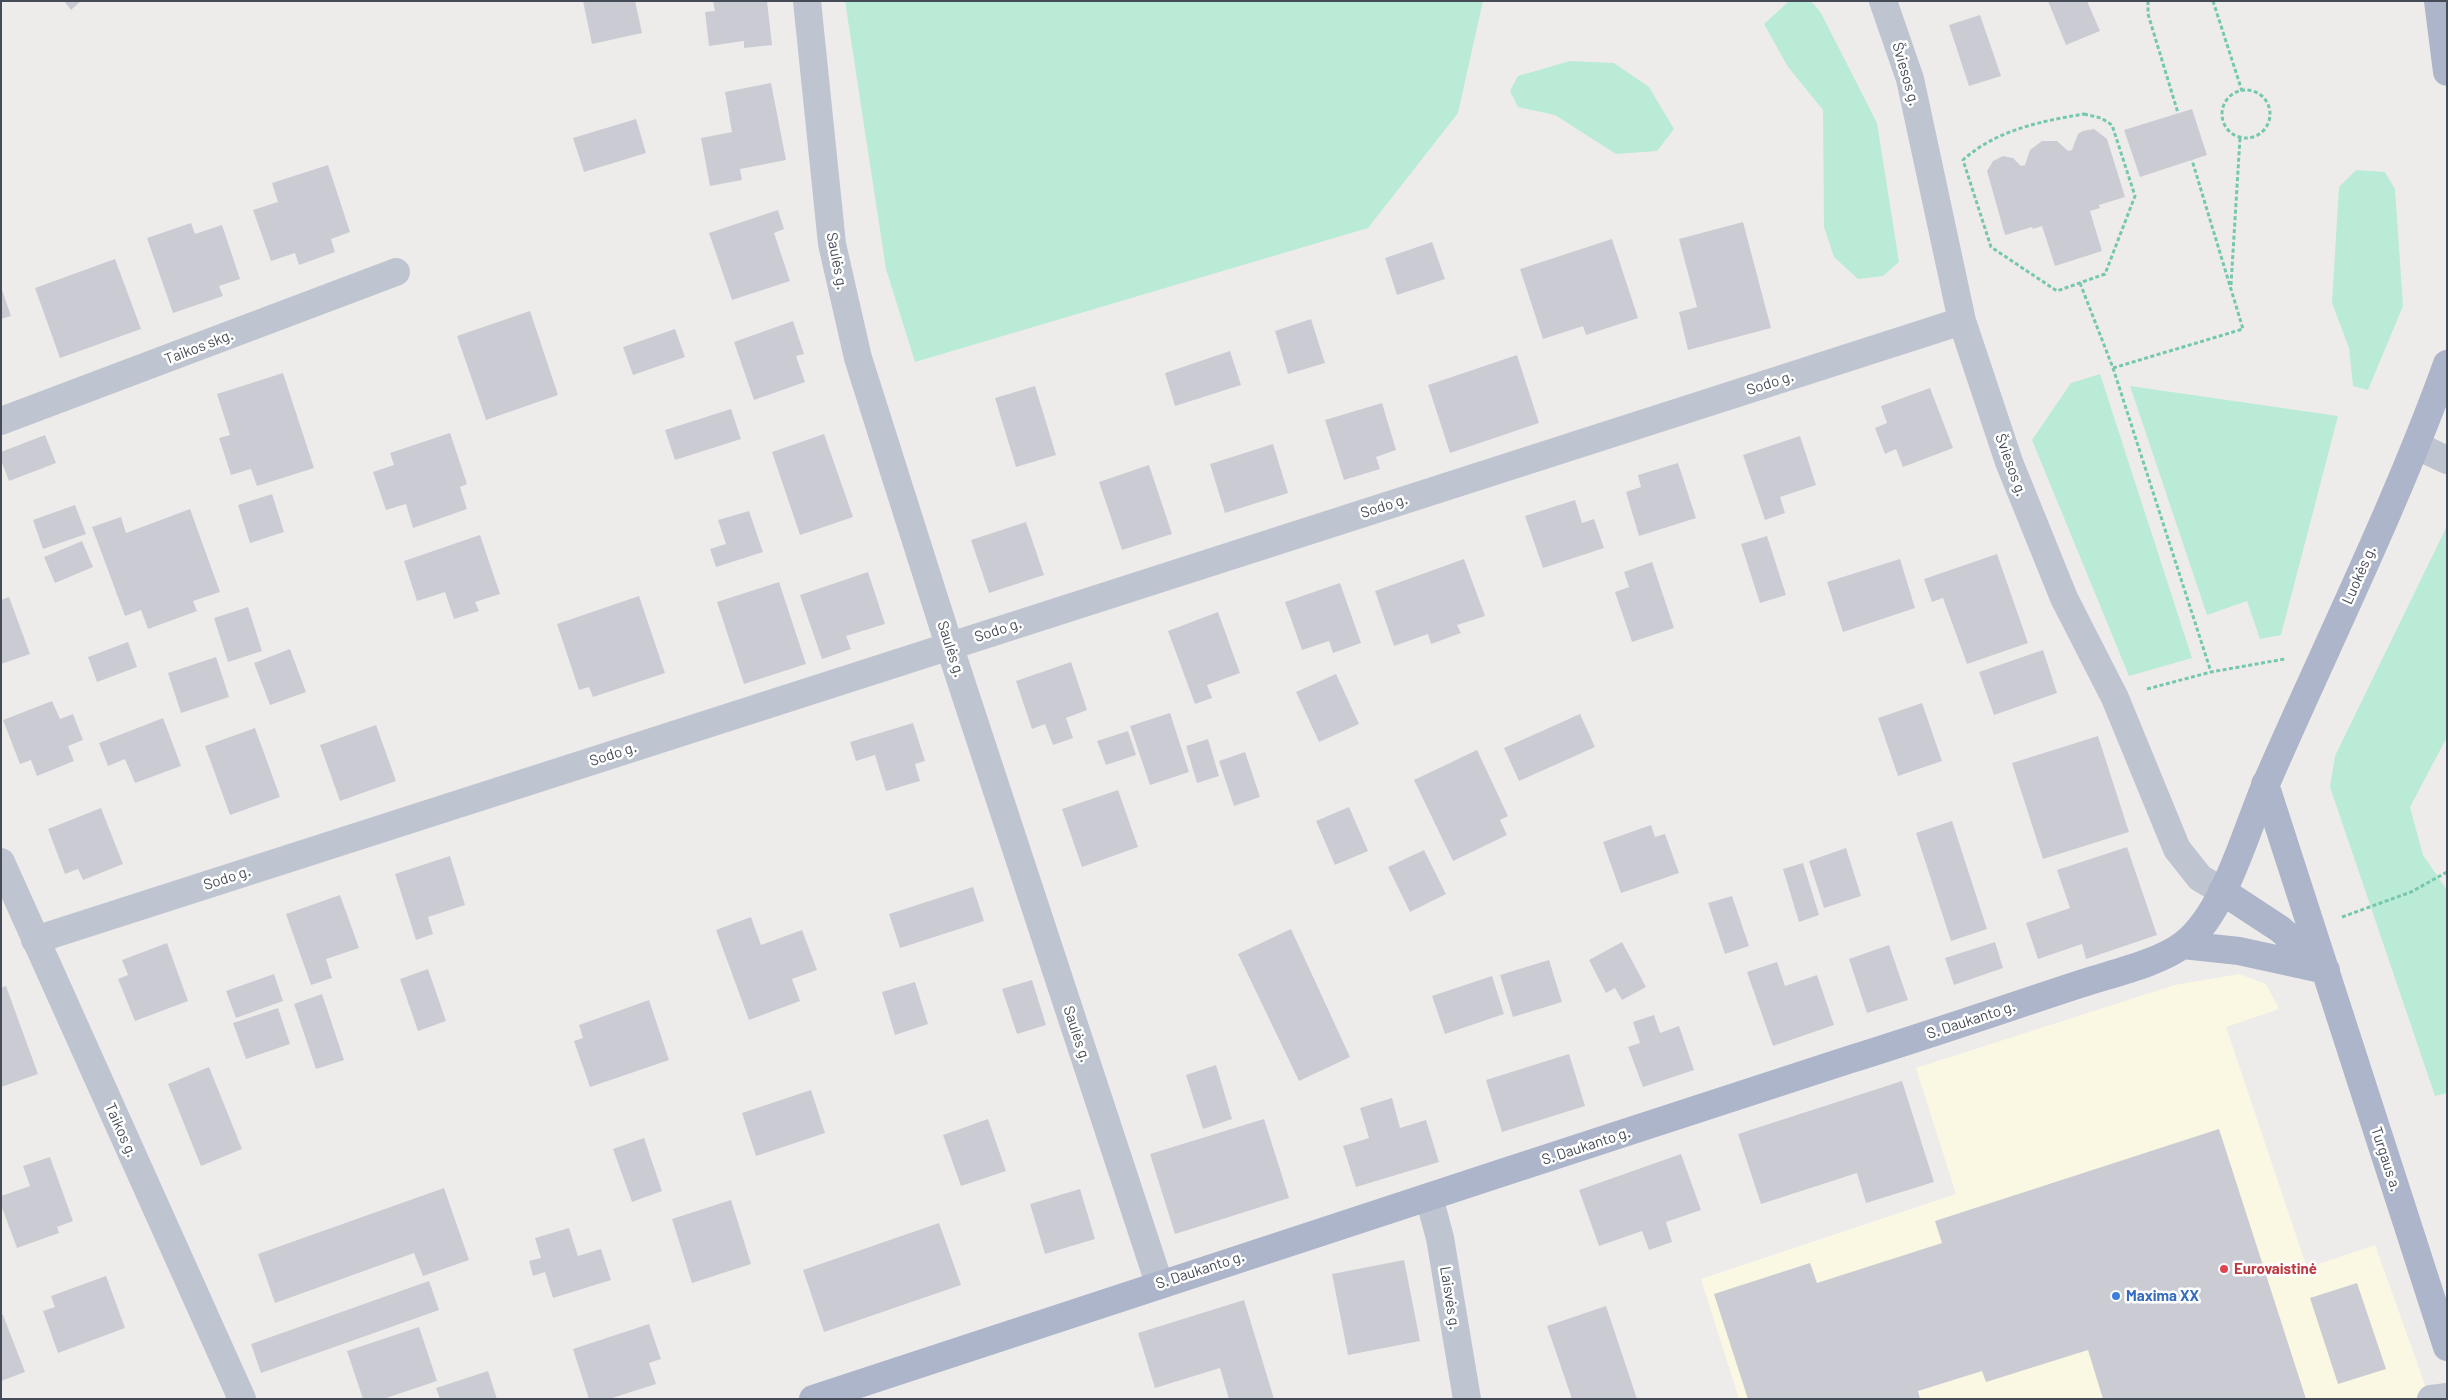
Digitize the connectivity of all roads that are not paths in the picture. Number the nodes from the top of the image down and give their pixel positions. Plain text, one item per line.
1 (807, 1) edge
2 (1883, 1) edge
3 (2438, 1) edge
4 (2447, 72) edge
5 (396, 272) dead end
6 (1962, 321) junction
7 (2447, 364) edge
8 (1, 421) edge
9 (2418, 446) junction
10 (2447, 460) edge
11 (949, 645) junction
12 (2266, 784) junction
13 (1, 862) edge
14 (2222, 890) junction
15 (35, 940) junction
16 (2183, 945) junction
17 (2326, 970) junction
18 (1429, 1197) junction
19 (1159, 1283) junction
20 (2447, 1347) edge
21 (2447, 1397) edge
22 (242, 1399) edge
23 (812, 1399) edge
24 (1467, 1399) edge
25 (2431, 1399) edge

1 - 11 street, Saulės g.
2 - 6 street, Šviesos g.
3 - 4 main road
5 - 8 street, Taikos skg.
6 - 11 street, Sodo g.
6 - 14 street, Šviesos g.
7 - 9 main road, Luokės g.
9 - 10 street
9 - 12 main road, Luokės g.
11 - 15 street, Sodo g.
11 - 19 street, Saulės g.
12 - 14 main road, S. Daukanto g.
12 - 17 main road, Turgaus a.
13 - 15 street, Taikos g.
14 - 16 main road, S. Daukanto g.
14 - 17 main road
15 - 22 street, Taikos g.
16 - 17 main road
16 - 18 main road, S. Daukanto g.
17 - 20 main road, Turgaus a.
18 - 19 main road, S. Daukanto g.
18 - 24 street, Laisvės g.
19 - 23 main road, S. Daukanto g.
21 - 25 street

